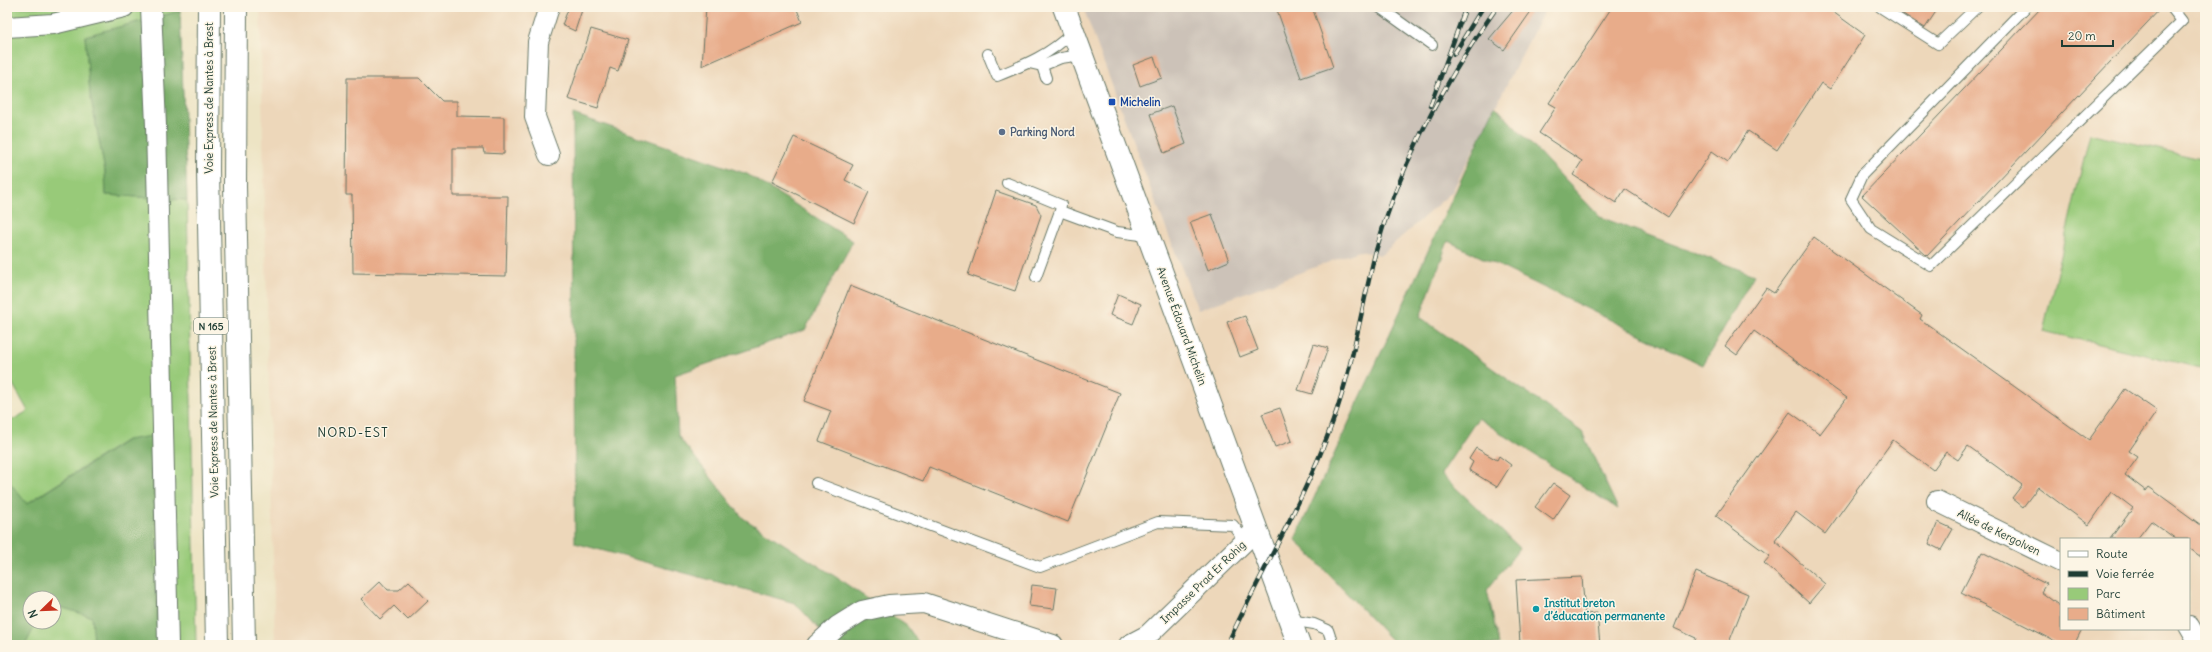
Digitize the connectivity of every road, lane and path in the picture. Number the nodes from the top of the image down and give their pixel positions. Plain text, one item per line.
1 (124, 7) edge
2 (151, 7) edge
3 (209, 7) edge
4 (236, 7) edge
5 (549, 7) edge
6 (1064, 7) edge
7 (1379, 7) edge
8 (1880, 7) edge
9 (1977, 7) edge
10 (2026, 7) edge
11 (2171, 7) edge
12 (7, 27) edge
13 (1073, 32) junction
14 (1432, 45) dead end
15 (988, 54) dead end
16 (1081, 55) junction
17 (1029, 64) junction
18 (1042, 66) junction
19 (1046, 78) dead end
20 (549, 155) dead end
21 (1007, 183) dead end
22 (1060, 212) junction
23 (1149, 236) junction
24 (1036, 277) dead end
25 (816, 482) dead end
26 (1937, 501) dead end
27 (1250, 536) junction
28 (2060, 562) edge
29 (1290, 620) junction
30 (2190, 628) edge
31 (168, 645) edge
32 (217, 645) edge
33 (244, 645) edge
34 (817, 645) edge
35 (1054, 645) edge
36 (1129, 645) edge
37 (1299, 645) edge
38 (1333, 645) edge
39 (2200, 645) edge

1 - 12 street
2 - 31 street
3 - 32 main road, Voie Express de Nantes à Brest / N 165
4 - 33 main road, N 165
5 - 20 street
6 - 13 main road, Avenue Édouard Michelin
7 - 14 lane
8 - 9 lane
10 - 11 lane
13 - 16 main road, Avenue Édouard Michelin
13 - 17 lane
15 - 17 lane
16 - 18 lane
16 - 23 main road, Avenue Édouard Michelin
17 - 18 lane
18 - 19 lane
21 - 22 lane
22 - 23 lane
22 - 24 lane
23 - 27 main road, Avenue Édouard Michelin
25 - 27 lane
26 - 28 street, Allée de Kergolven
27 - 29 main road, Avenue Édouard Michelin
27 - 36 street, Impasse Prad Er Rohig
29 - 37 main road, Avenue Édouard Michelin
29 - 38 lane
30 - 39 street
34 - 35 street

